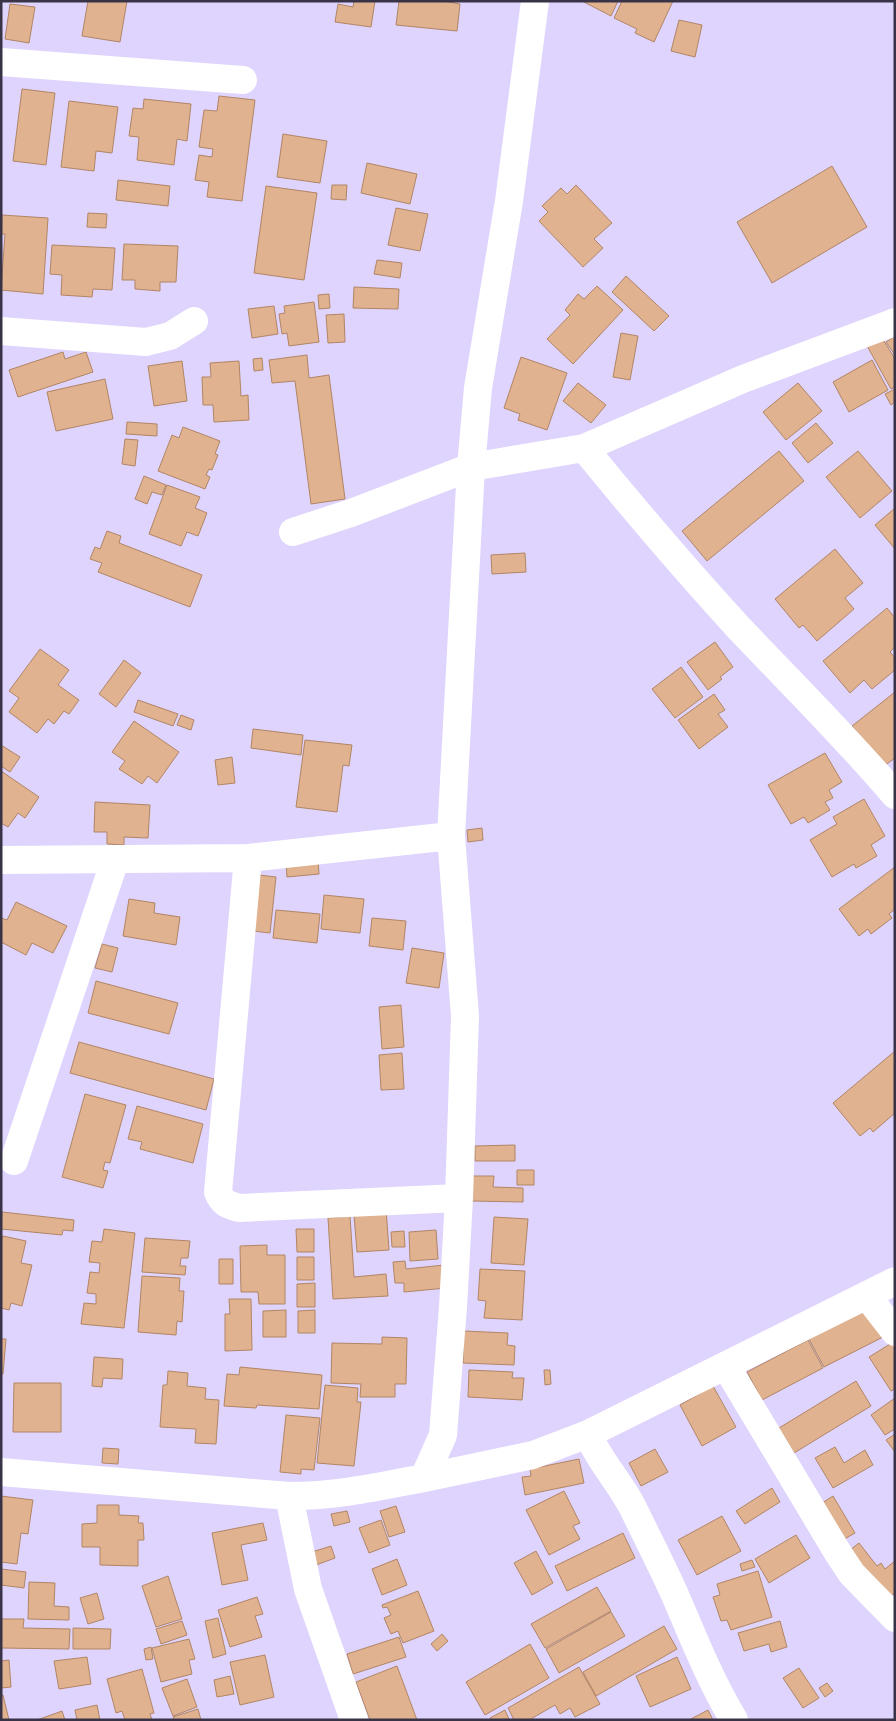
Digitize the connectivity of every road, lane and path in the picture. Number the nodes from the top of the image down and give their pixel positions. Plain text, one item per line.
1 (535, 1) edge
2 (1, 62) edge
3 (243, 80) dead end
4 (194, 321) dead end
5 (895, 322) edge
6 (1, 331) edge
7 (584, 448) junction
8 (471, 467) junction
9 (293, 532) dead end
10 (895, 795) edge
11 (452, 836) junction
12 (248, 858) junction
13 (116, 860) junction
14 (2, 861) edge
15 (14, 1161) dead end
16 (459, 1198) junction
17 (895, 1281) edge
18 (867, 1296) junction
19 (895, 1332) edge
20 (726, 1366) junction
21 (588, 1434) junction
22 (1, 1472) edge
23 (424, 1478) junction
24 (289, 1496) junction
25 (895, 1618) edge
26 (354, 1720) edge
27 (734, 1720) edge

1 - 8 street
2 - 3 street
4 - 6 street
5 - 7 street
7 - 8 street
7 - 10 street
8 - 9 street
8 - 11 street
11 - 12 street
11 - 16 street
12 - 13 street
12 - 16 street
13 - 14 street
13 - 15 street
16 - 23 street
17 - 18 street
18 - 19 street
18 - 20 street
20 - 21 street
20 - 25 street
21 - 23 street
21 - 27 street
22 - 24 street
23 - 24 street
24 - 26 street

